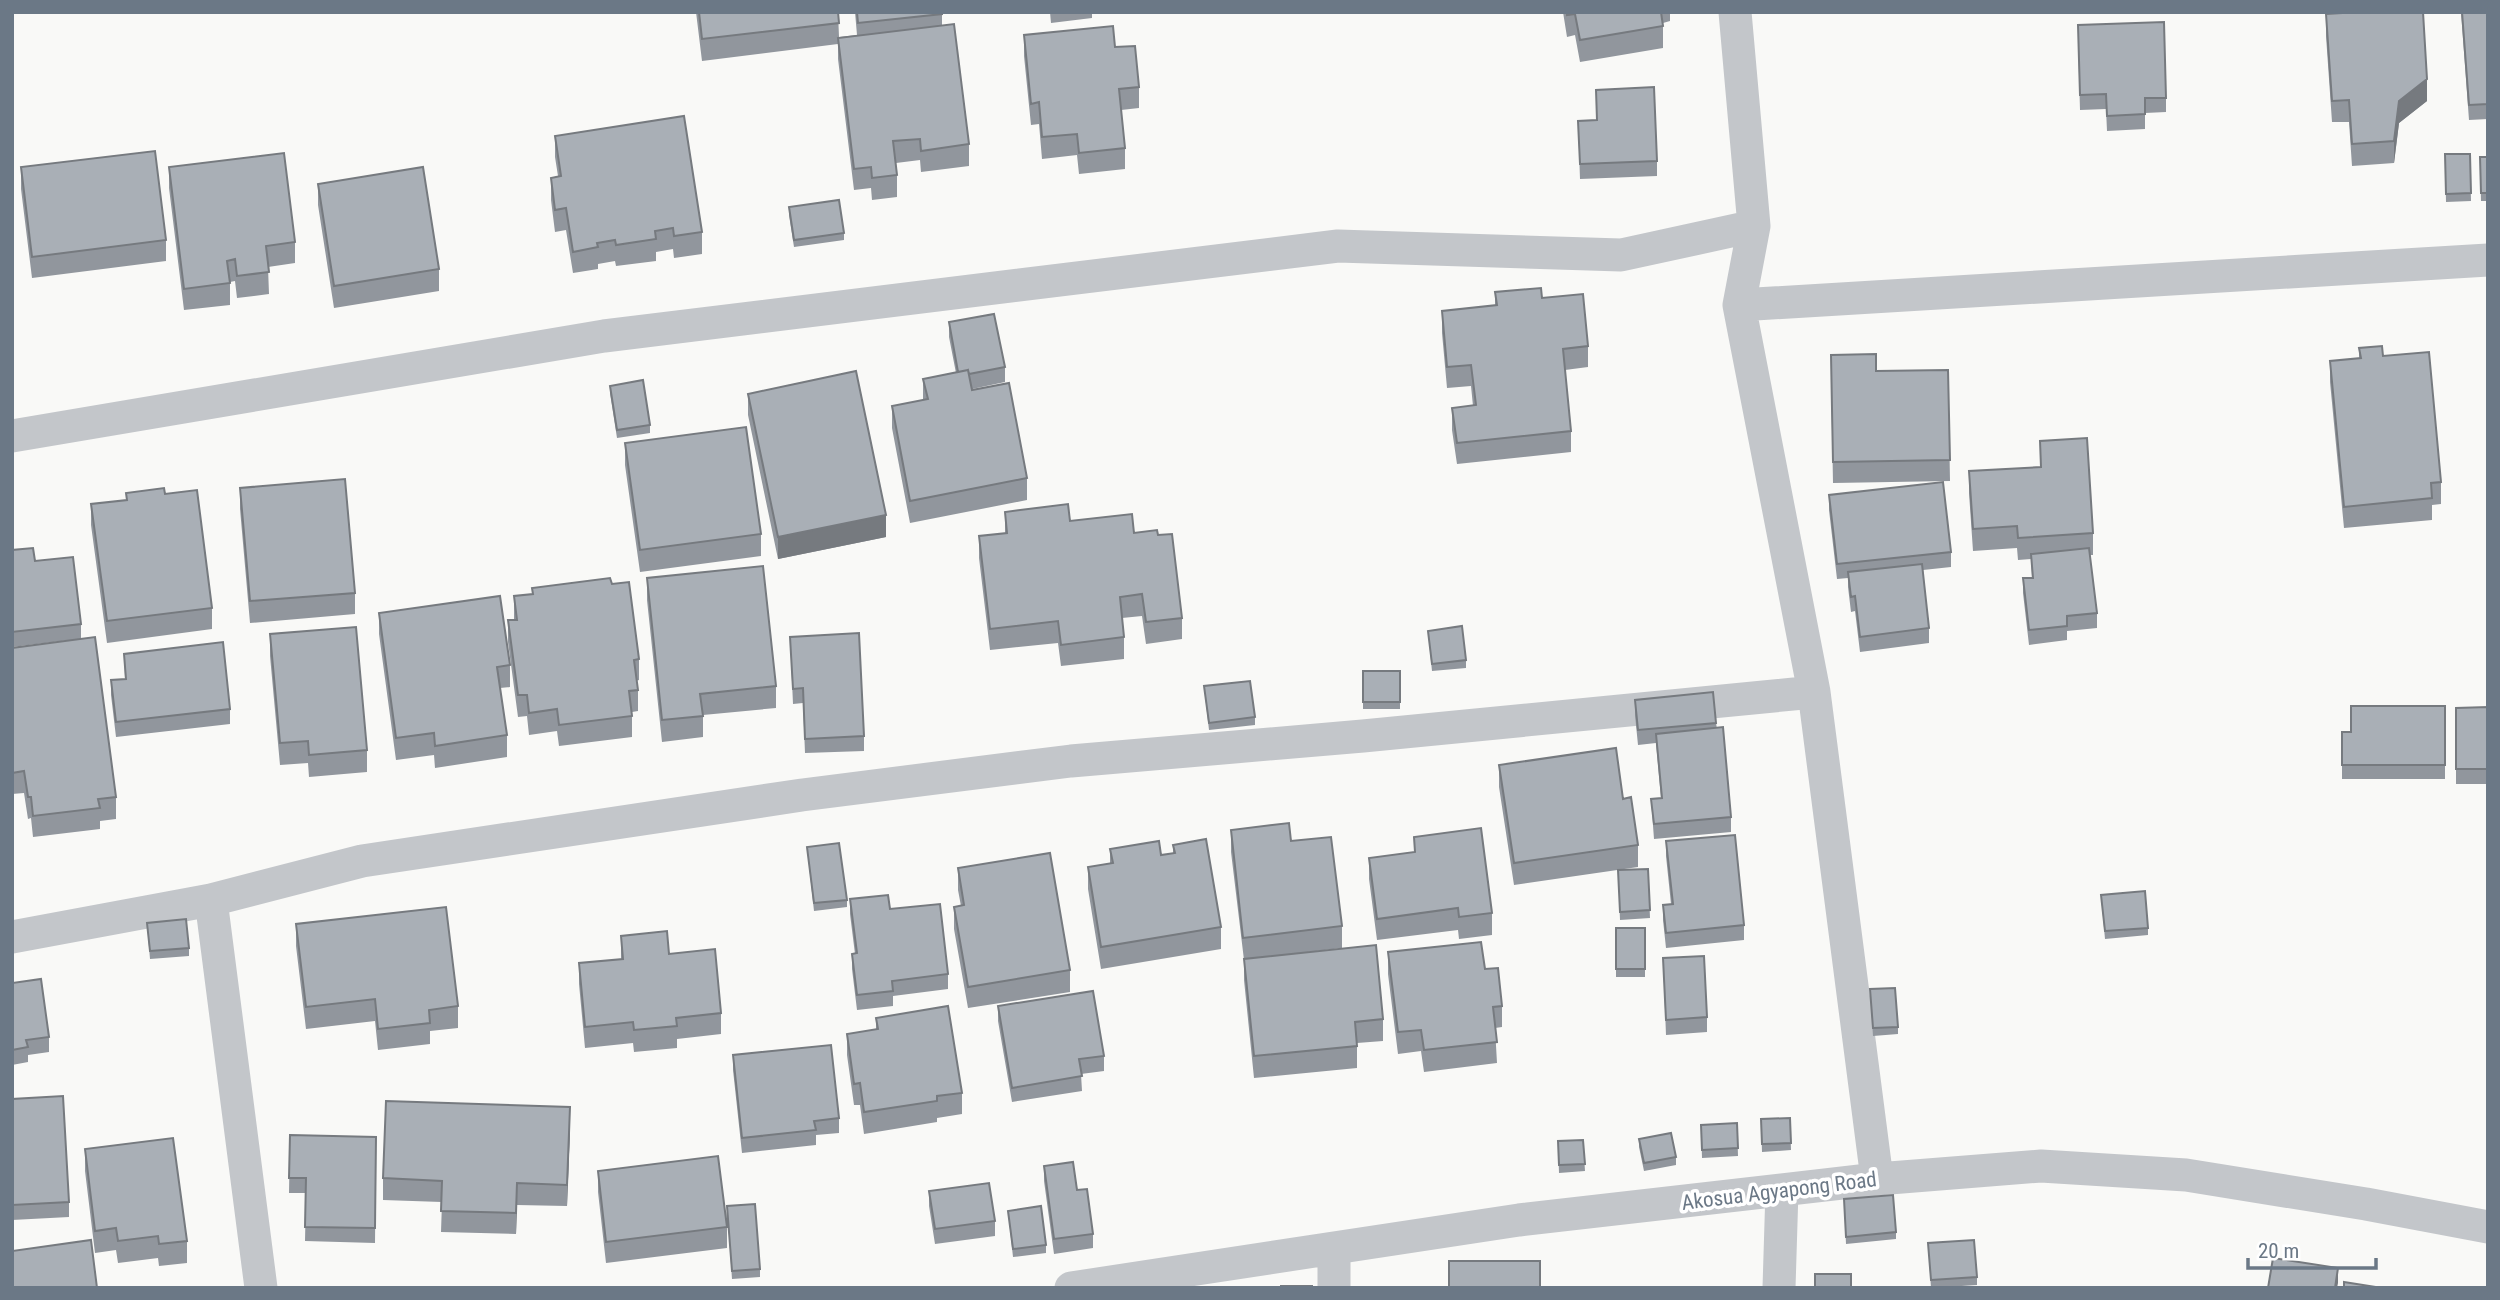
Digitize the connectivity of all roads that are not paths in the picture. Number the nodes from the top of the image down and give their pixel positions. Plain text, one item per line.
1 (1734, 12) edge
2 (1754, 226) junction
3 (2488, 260) edge
4 (1739, 305) junction
5 (12, 436) edge
6 (1814, 692) junction
7 (211, 900) junction
8 (12, 937) edge
9 (1877, 1179) junction
10 (1782, 1190) junction
11 (2488, 1227) edge
12 (1334, 1250) junction
13 (261, 1288) edge
14 (1071, 1288) edge
15 (1334, 1288) edge
16 (1779, 1288) edge

1 - 2 street
2 - 4 street
2 - 5 street
3 - 4 street
4 - 6 street
6 - 7 street
6 - 9 street
7 - 8 street
7 - 13 street
9 - 10 street, Akosua Agyapong Road
9 - 11 street, Akosua Agyapong Road
10 - 12 street, Akosua Agyapong Road
10 - 16 street
12 - 14 street, Akosua Agyapong Road
12 - 15 street

